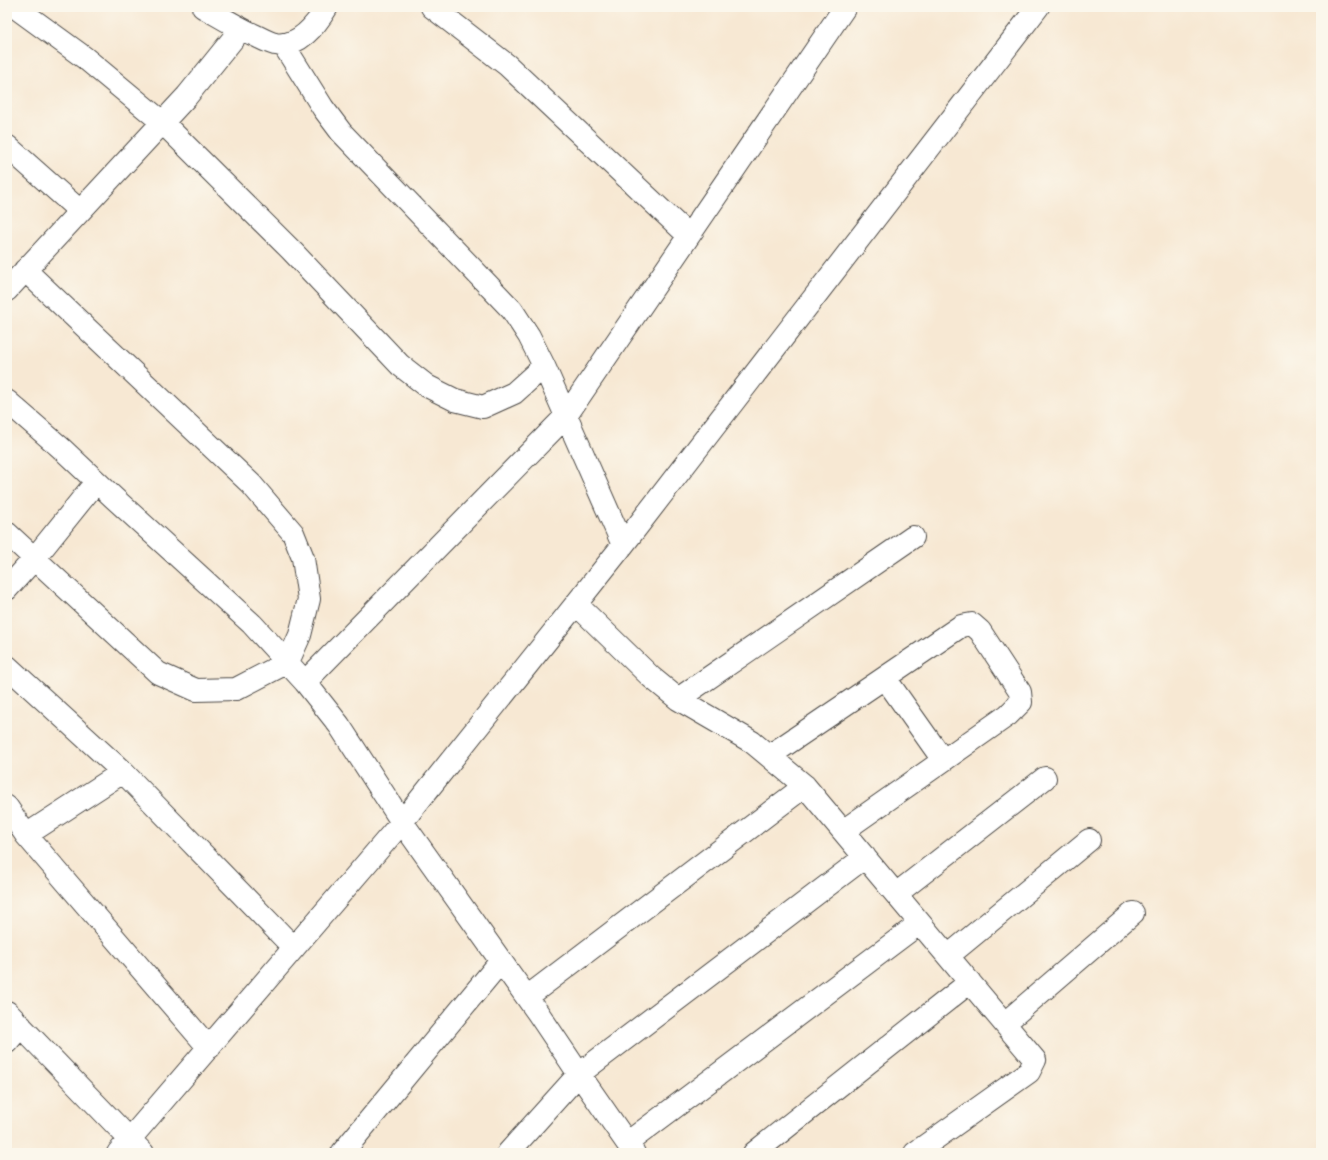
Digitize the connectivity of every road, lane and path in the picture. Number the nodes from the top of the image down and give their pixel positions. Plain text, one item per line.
1 (15, 7) edge
2 (203, 7) edge
3 (327, 7) edge
4 (432, 7) edge
5 (845, 7) edge
6 (1038, 7) edge
7 (241, 29) junction
8 (283, 44) junction
9 (162, 122) junction
10 (7, 146) edge
11 (80, 211) junction
12 (689, 236) junction
13 (25, 270) junction
14 (7, 290) edge
15 (544, 366) junction
16 (7, 401) edge
17 (566, 416) junction
18 (96, 482) junction
19 (7, 533) edge
20 (913, 537) dead end
21 (623, 545) junction
22 (34, 559) junction
23 (7, 588) edge
24 (576, 604) junction
25 (288, 662) junction
26 (7, 666) edge
27 (885, 678) junction
28 (305, 682) junction
29 (678, 699) junction
30 (769, 756) junction
31 (943, 760) junction
32 (122, 772) junction
33 (1045, 778) dead end
34 (805, 786) junction
35 (7, 808) edge
36 (402, 822) junction
37 (843, 831) junction
38 (26, 835) junction
39 (1090, 840) dead end
40 (865, 857) junction
41 (896, 894) junction
42 (1133, 913) dead end
43 (920, 923) junction
44 (294, 948) junction
45 (948, 956) junction
46 (501, 961) junction
47 (970, 982) junction
48 (527, 997) junction
49 (14, 1019) edge
50 (1004, 1023) junction
51 (7, 1042) edge
52 (209, 1048) junction
53 (579, 1074) junction
54 (130, 1148) edge
55 (631, 1148) edge
56 (342, 1153) edge
57 (508, 1153) edge
58 (754, 1153) edge
59 (915, 1153) edge

1 - 9 street
2 - 7 street
3 - 8 street
4 - 12 street
5 - 12 street
6 - 21 street
7 - 8 street
7 - 9 street
8 - 15 street
9 - 11 street
9 - 15 street
10 - 11 street
11 - 13 street
12 - 17 street
13 - 14 street
13 - 25 street
15 - 17 street
16 - 18 street
17 - 21 street
17 - 28 street
18 - 22 street
18 - 25 street
19 - 22 street
20 - 29 street
21 - 24 street
22 - 23 street
22 - 25 street
24 - 29 street
24 - 36 street
25 - 28 street
26 - 32 street
27 - 30 street
27 - 31 street
27 - 31 street
28 - 36 street
29 - 30 street
30 - 34 street
31 - 37 street
32 - 38 street
32 - 44 street
33 - 41 street
34 - 37 street
34 - 48 street
35 - 38 street
36 - 44 street
36 - 46 street
37 - 40 street
38 - 52 street
39 - 45 street
40 - 41 street
40 - 53 street
41 - 43 street
42 - 50 street
43 - 45 street
43 - 55 street
44 - 52 street
45 - 47 street
46 - 48 street
46 - 56 street
47 - 50 street
47 - 58 street
48 - 53 street
49 - 51 street
49 - 54 street
50 - 59 street
52 - 54 street
53 - 55 street
53 - 57 street

